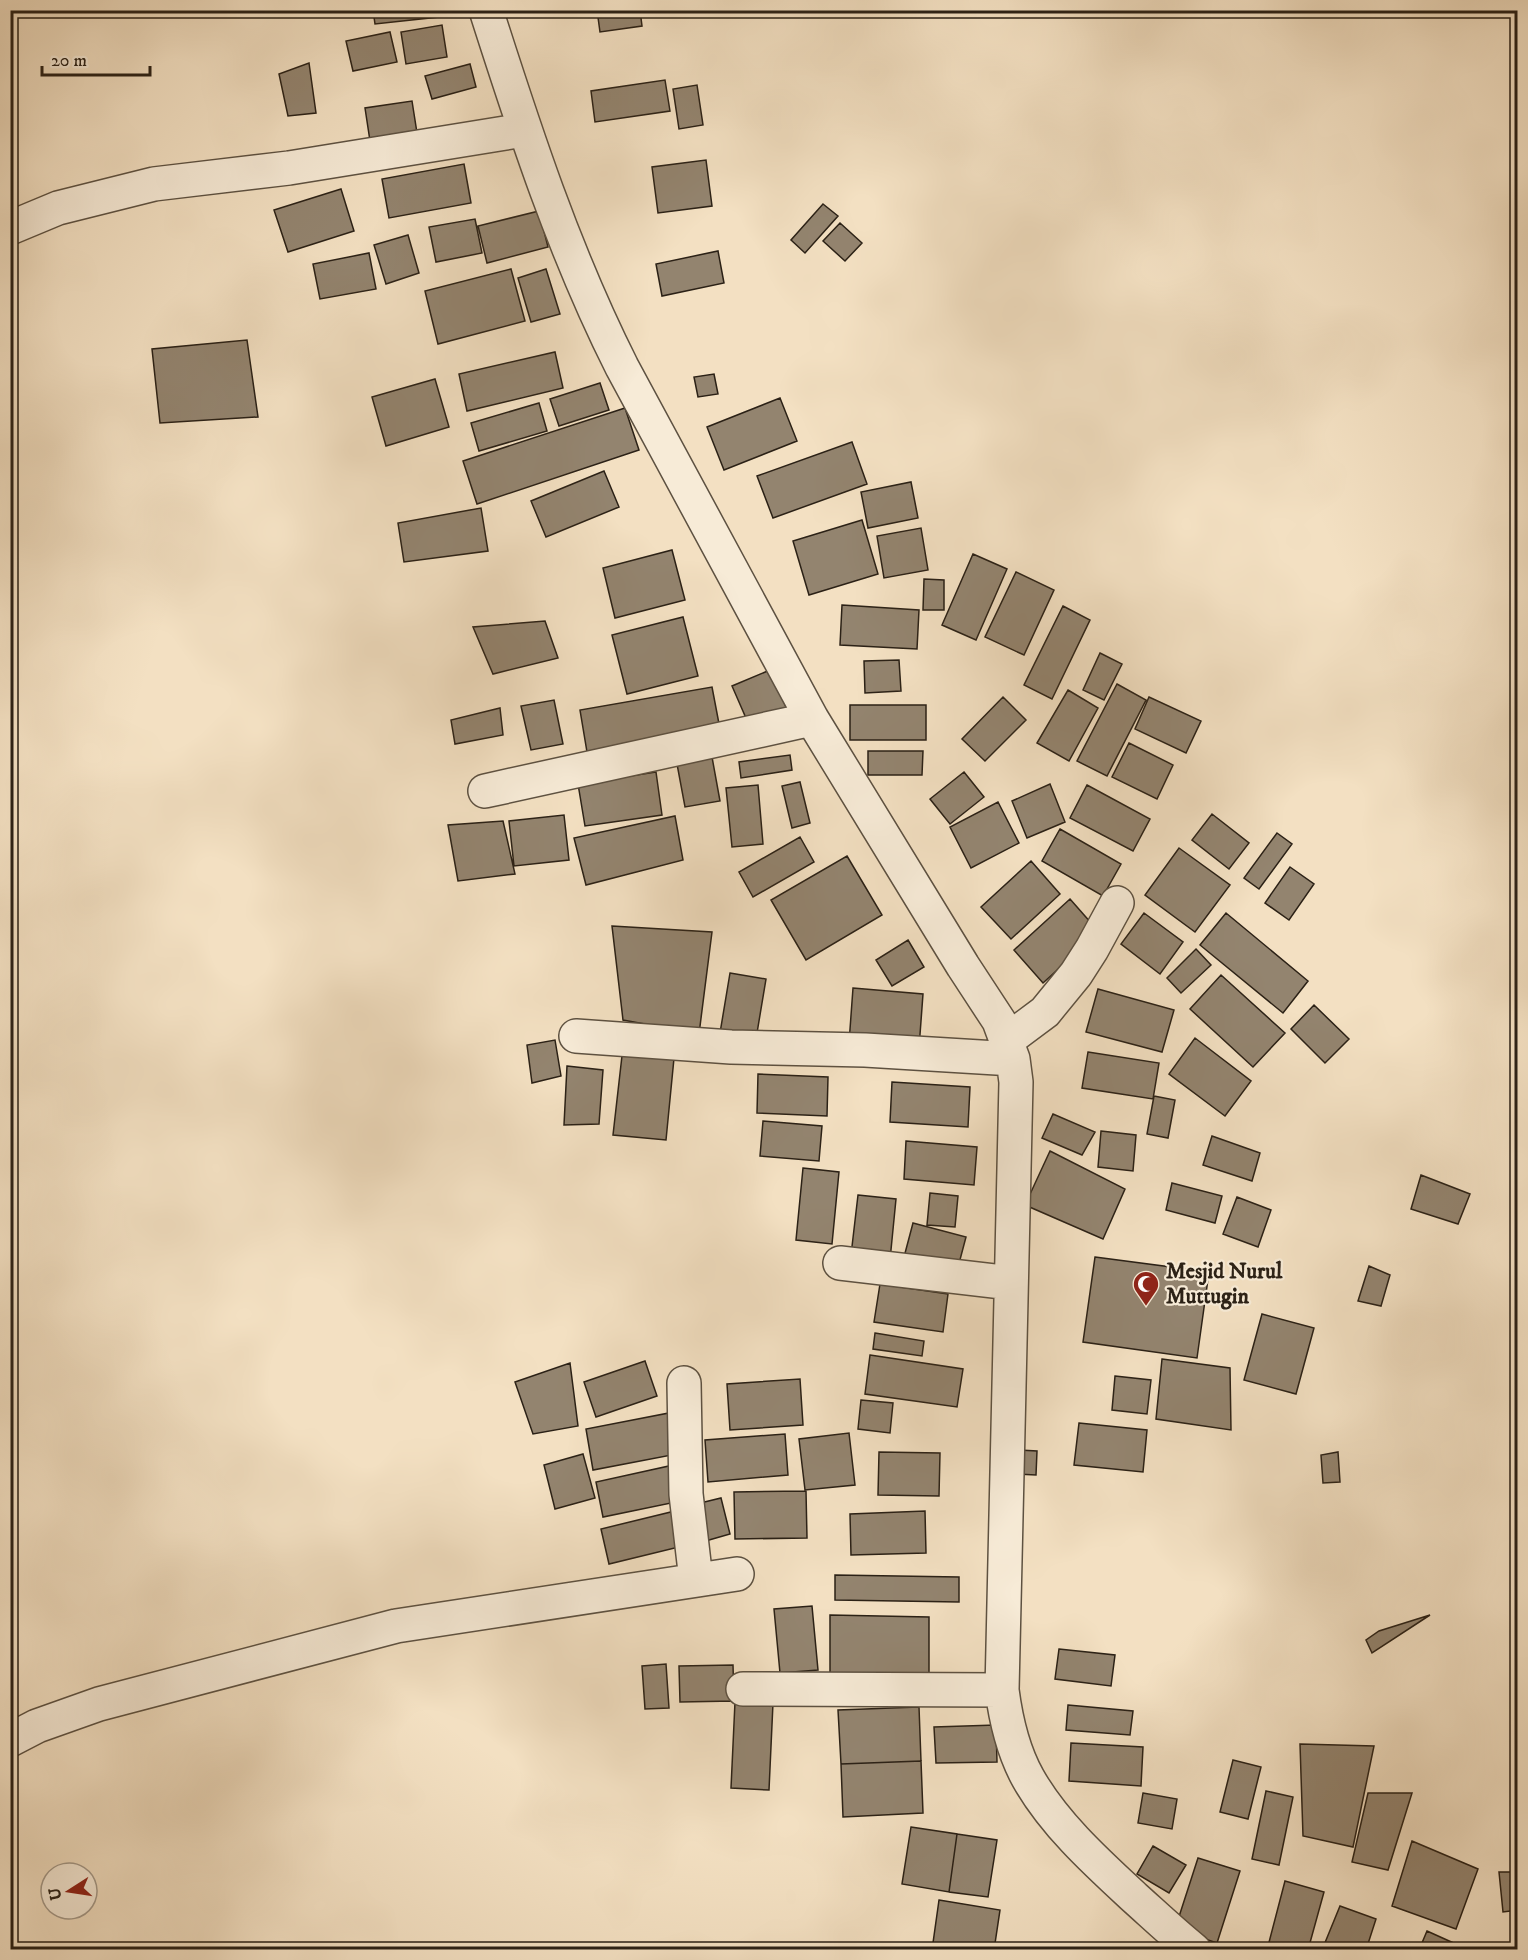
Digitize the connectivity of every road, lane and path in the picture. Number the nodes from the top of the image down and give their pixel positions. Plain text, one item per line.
1 (486, 10) edge
2 (524, 130) junction
3 (10, 228) edge
4 (812, 719) junction
5 (485, 792) dead end
6 (1117, 903) dead end
7 (576, 1036) dead end
8 (1010, 1050) junction
9 (840, 1263) dead end
10 (1011, 1283) junction
11 (684, 1383) dead end
12 (736, 1574) dead end
13 (696, 1580) junction
14 (743, 1689) dead end
15 (1002, 1690) junction
16 (10, 1740) edge
17 (1194, 1950) edge

1 - 2 street
2 - 3 street
2 - 4 street
4 - 5 street
4 - 8 street
6 - 8 street
7 - 8 street
8 - 10 street
9 - 10 street
10 - 15 street
11 - 13 street
12 - 13 street
13 - 16 street
14 - 15 street
15 - 17 street

